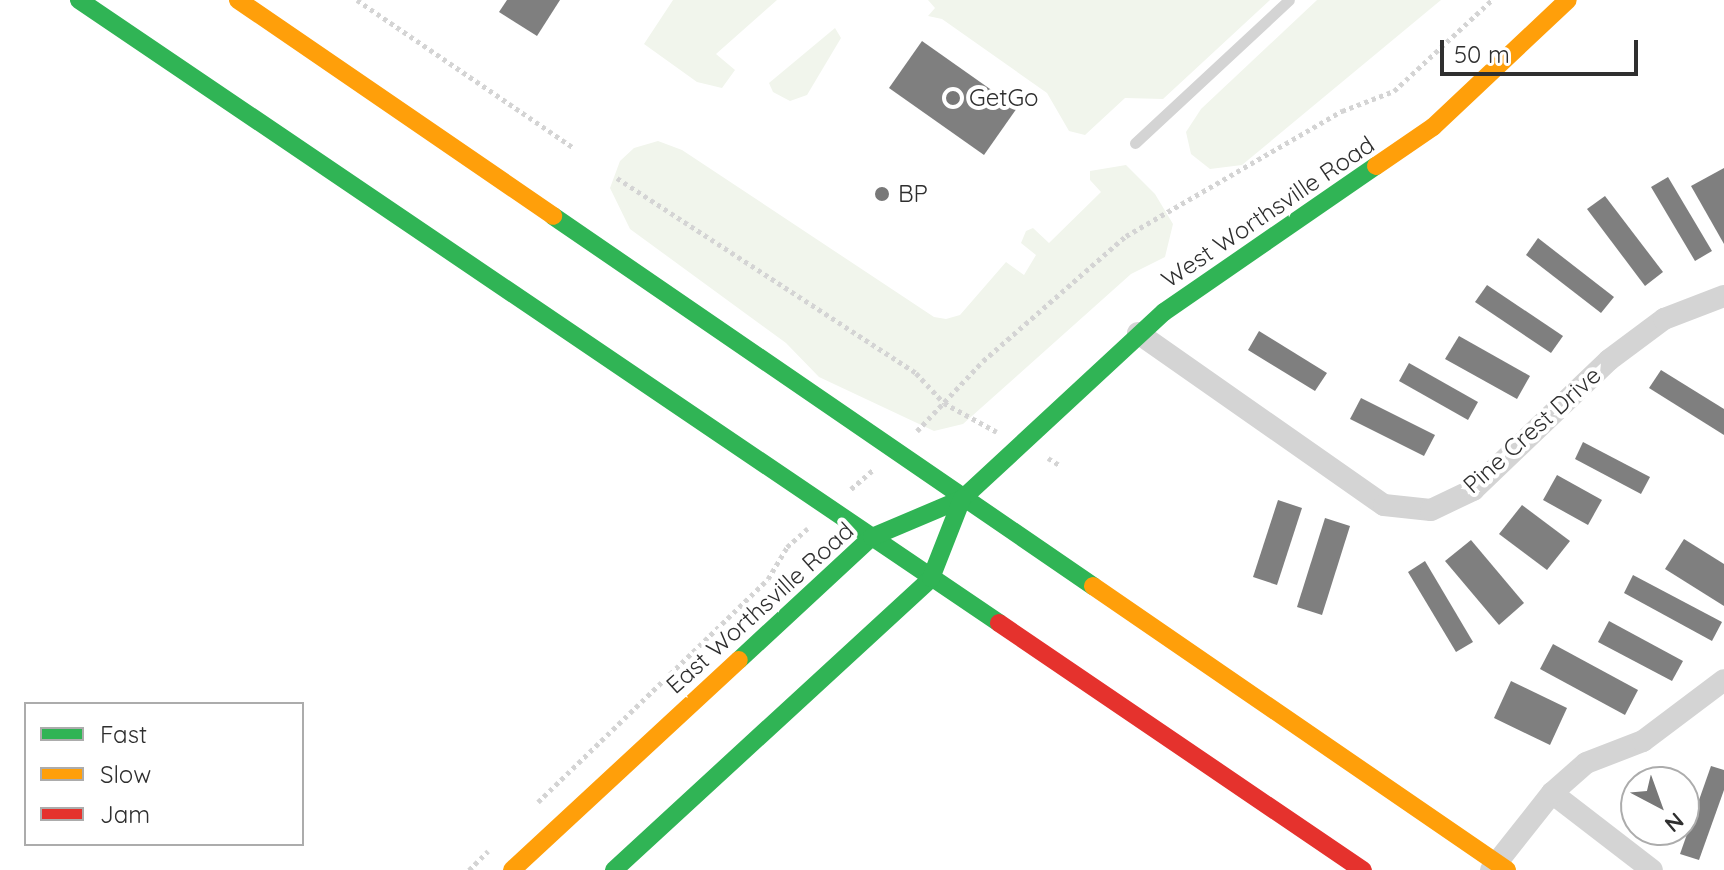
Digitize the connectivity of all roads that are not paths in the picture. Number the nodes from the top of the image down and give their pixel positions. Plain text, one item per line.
1 (79, 0) edge
2 (238, 0) edge
3 (1289, 0) edge
4 (1568, 0) edge
5 (1135, 143) dead end
6 (1724, 296) edge
7 (1138, 333) junction
8 (962, 499) junction
9 (872, 537) junction
10 (931, 578) junction
11 (1724, 680) edge
12 (1552, 793) junction
13 (1498, 868) edge
14 (512, 870) edge
15 (614, 870) edge
16 (1363, 870) edge
17 (1652, 870) edge

1 - 9 main road
2 - 8 main road
3 - 5 lane
4 - 7 main road, West Worthsville Road
6 - 7 street, Pine Crest Drive
7 - 8 main road, West Worthsville Road
8 - 9 main road, East Worthsville Road
8 - 10 main road
8 - 13 main road
9 - 10 main road
9 - 14 main road, East Worthsville Road
10 - 15 main road
10 - 16 main road
11 - 12 street
12 - 13 street
12 - 17 street

